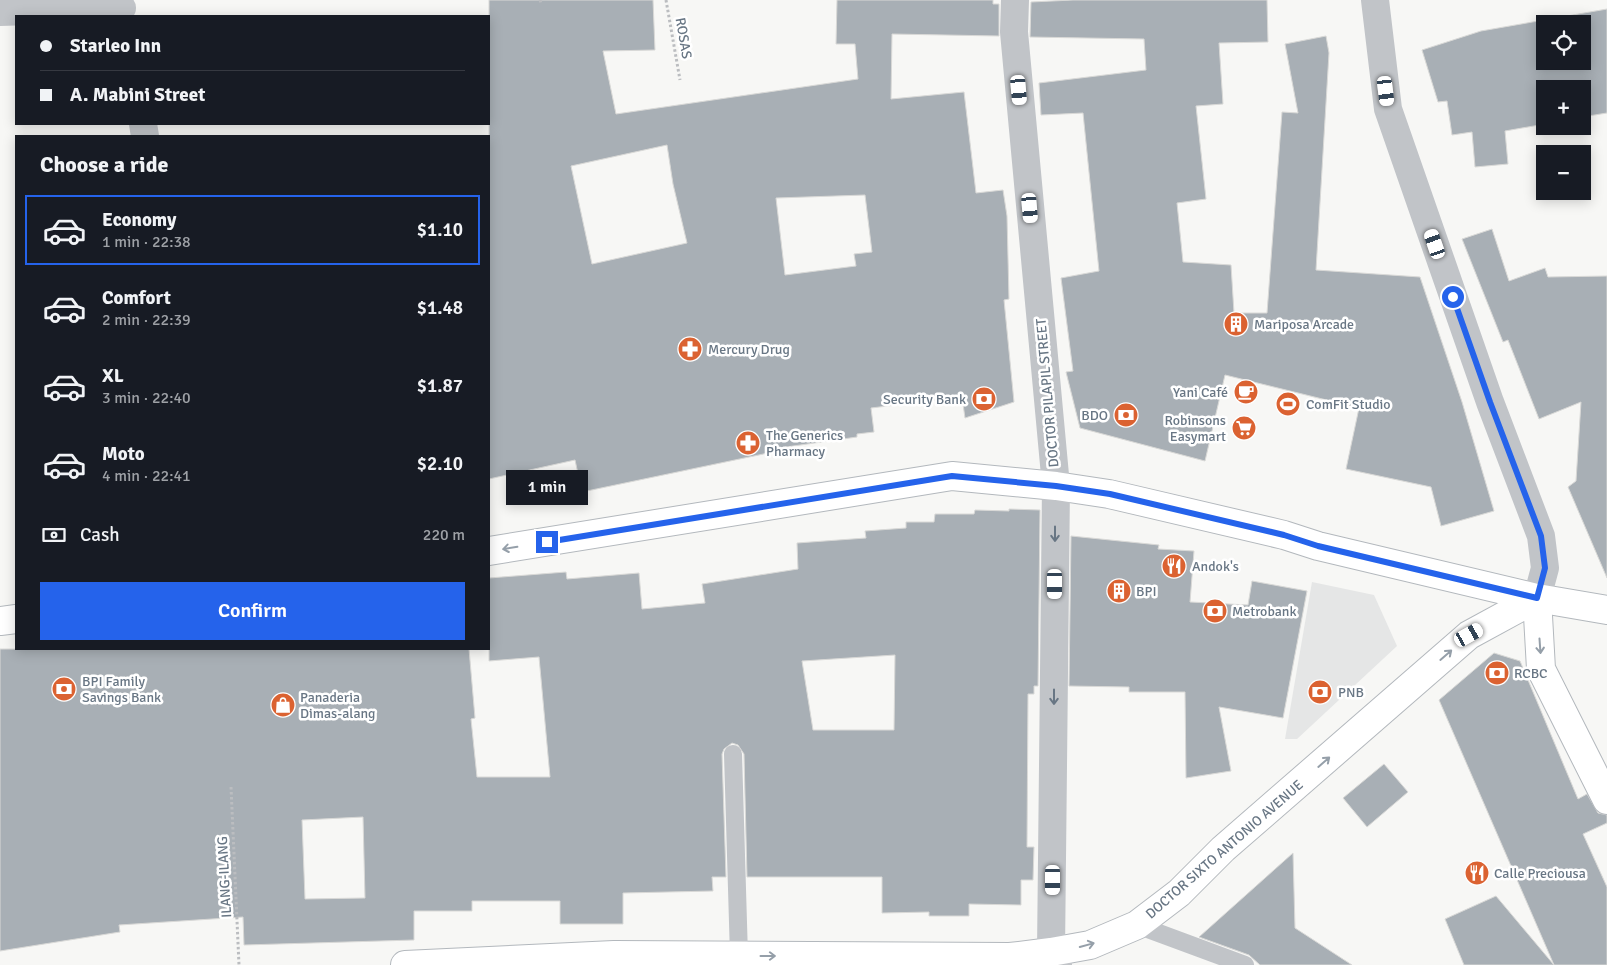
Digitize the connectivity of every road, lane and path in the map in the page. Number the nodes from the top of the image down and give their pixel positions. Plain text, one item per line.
1 (666, 0) edge
2 (1014, 0) edge
3 (1375, 0) edge
4 (122, 8) edge
5 (0, 12) edge
6 (680, 80) dead end
7 (1056, 486) junction
8 (490, 551) edge
9 (1537, 598) junction
10 (1607, 610) edge
11 (15, 619) edge
12 (0, 621) edge
13 (733, 754) dead end
14 (231, 787) dead end
15 (1607, 800) edge
16 (1137, 925) junction
17 (739, 956) junction
18 (1055, 959) edge
19 (678, 960) edge
20 (239, 965) edge
21 (405, 965) edge
22 (1244, 965) edge

1 - 6 path, ROSAS
2 - 7 street, DOCTOR PILAPIL STREET
3 - 9 street
4 - 5 street
7 -> 8 main road
7 - 9 main road
7 -> 18 street, DOCTOR PILAPIL STREET
9 - 10 main road
9 -> 15 main road
16 -> 9 main road, DOCTOR SIXTO ANTONIO AVENUE
11 - 12 main road
13 - 17 lane
14 - 20 path, ILANG-ILANG
18 -> 16 main road, DOCTOR SIXTO ANTONIO AVENUE
16 - 22 lane
17 -> 18 main road, DOCTOR SIXTO ANTONIO AVENUE
17 - 19 main road, DOCTOR SIXTO ANTONIO AVENUE
19 - 21 main road, DOCTOR SIXTO ANTONIO AVENUE

